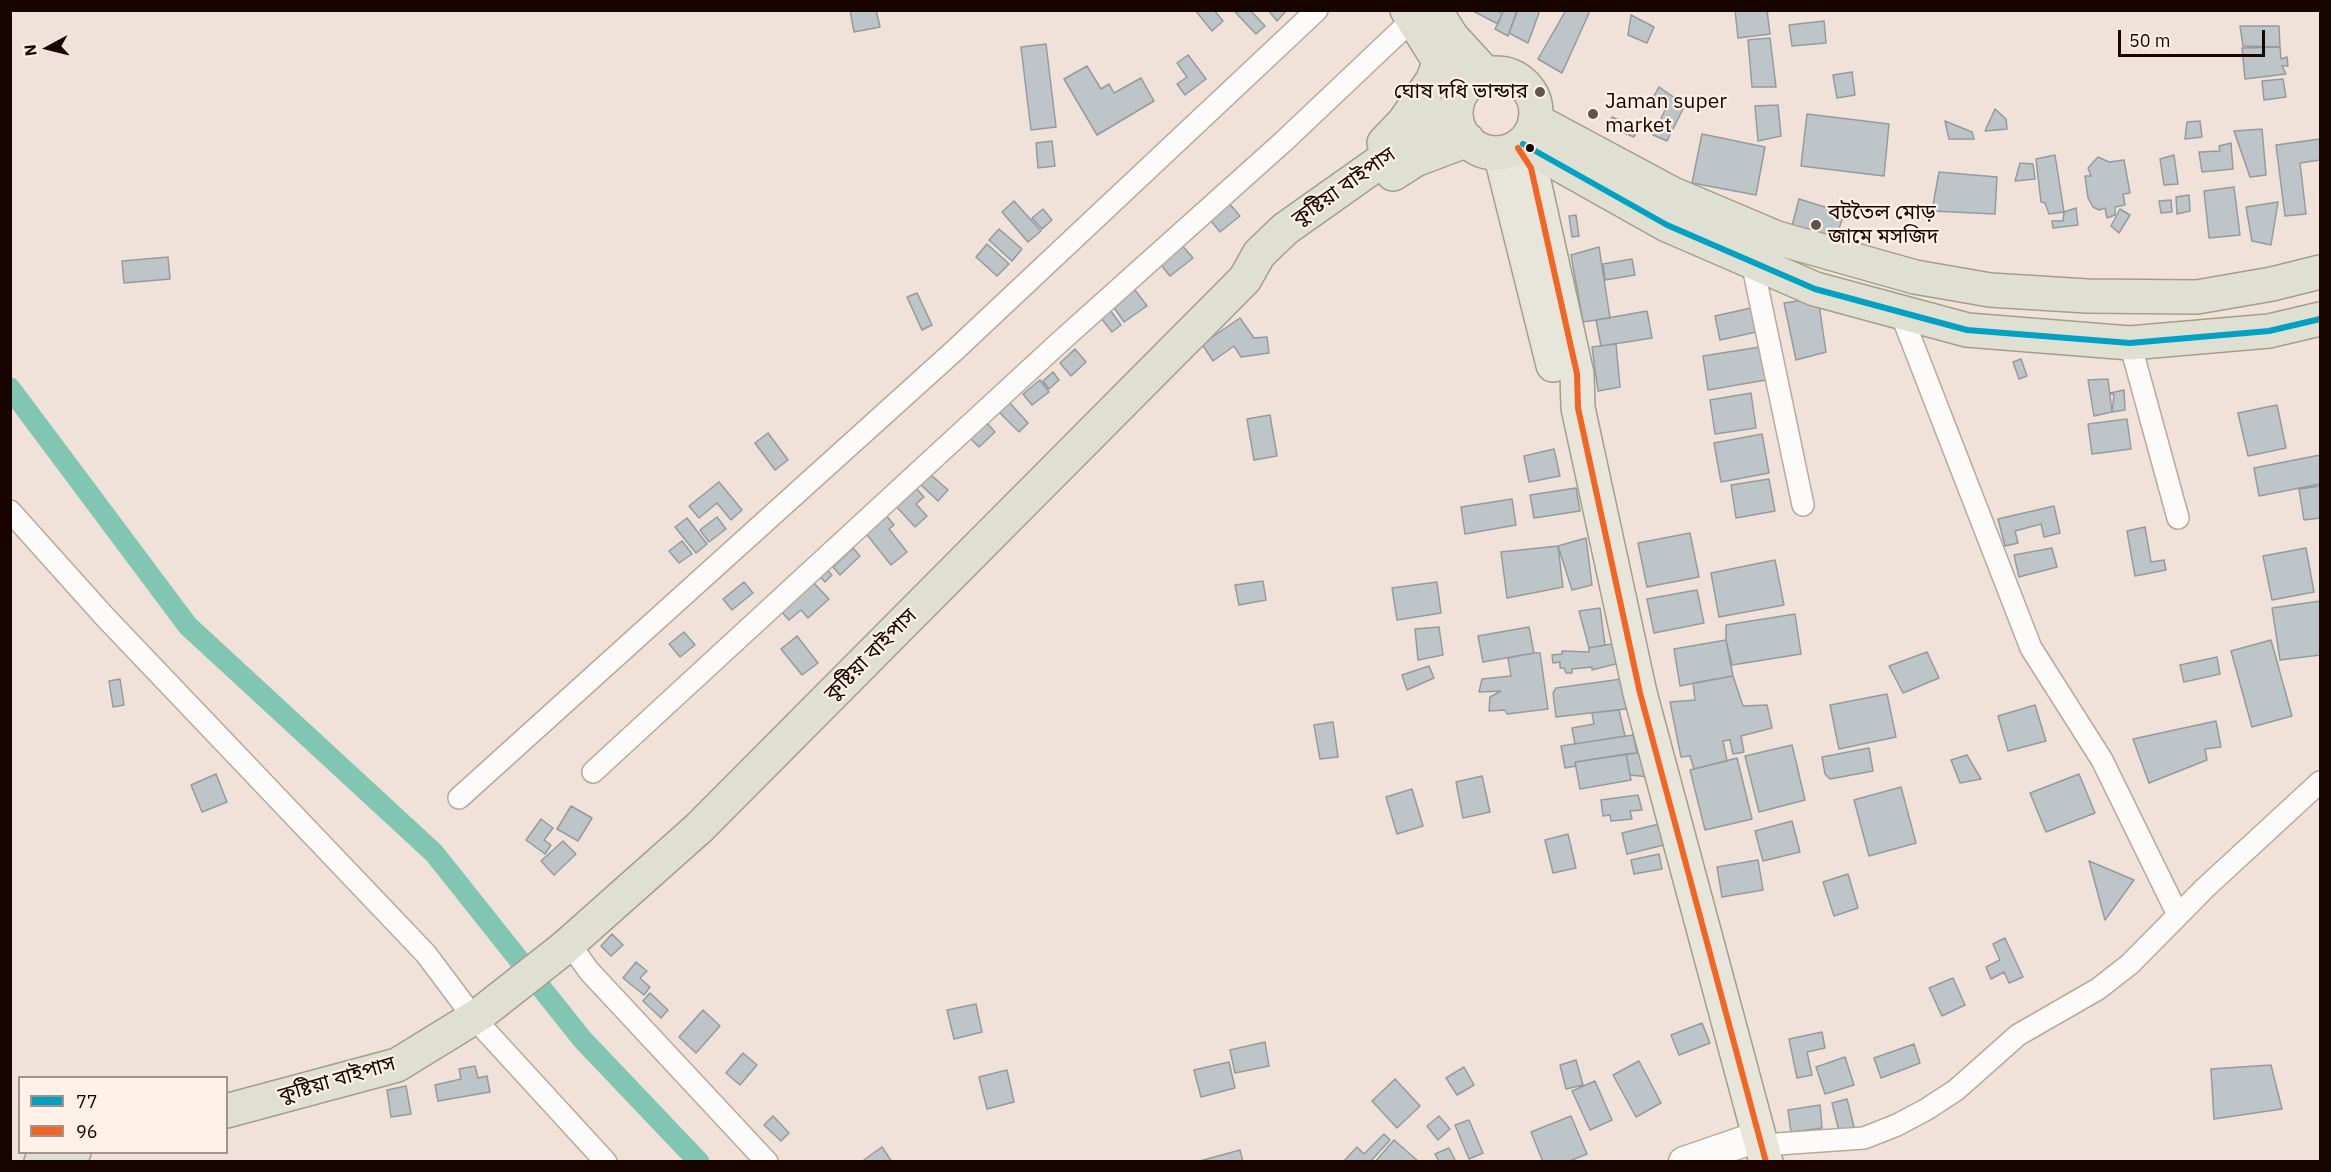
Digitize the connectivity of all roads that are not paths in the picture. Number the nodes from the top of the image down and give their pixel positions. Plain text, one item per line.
1 (1317, 10) edge
2 (1416, 14) edge
3 (1439, 64) junction
4 (1467, 91) junction
5 (1505, 143) junction
6 (1332, 208) junction
7 (1752, 262) junction
8 (2320, 272) edge
9 (1900, 311) junction
10 (2320, 319) edge
11 (2130, 343) junction
12 (1803, 505) dead end
13 (10, 510) edge
14 (2178, 518) dead end
15 (593, 772) dead end
16 (2320, 782) edge
17 (459, 798) dead end
18 (2178, 915) junction
19 (566, 946) junction
20 (477, 1016) junction
21 (228, 1110) edge
22 (1763, 1147) edge
23 (67, 1154) edge
24 (41, 1161) edge
25 (606, 1161) edge
26 (767, 1161) edge
27 (1684, 1161) edge

1 - 17 street
2 - 3 highway
2 - 4 highway
2 - 15 street
3 - 4 highway
3 - 6 highway
4 - 5 highway
4 - 5 highway
4 - 6 highway, কুষ্টিয়া বাইপাস
5 - 6 highway
5 - 7 highway
5 - 8 highway
5 - 22 main road
6 - 19 highway, কুষ্টিয়া বাইপাস
7 - 9 highway
7 - 12 street
9 - 11 highway
9 - 18 street
10 - 11 highway
11 - 14 street
13 - 20 street
16 - 18 street
18 - 22 street
19 - 20 highway, কুষ্টিয়া বাইপাস
19 - 26 street
20 - 21 highway, কুষ্টিয়া বাইপাস
20 - 25 street
22 - 27 main road
23 - 24 highway

